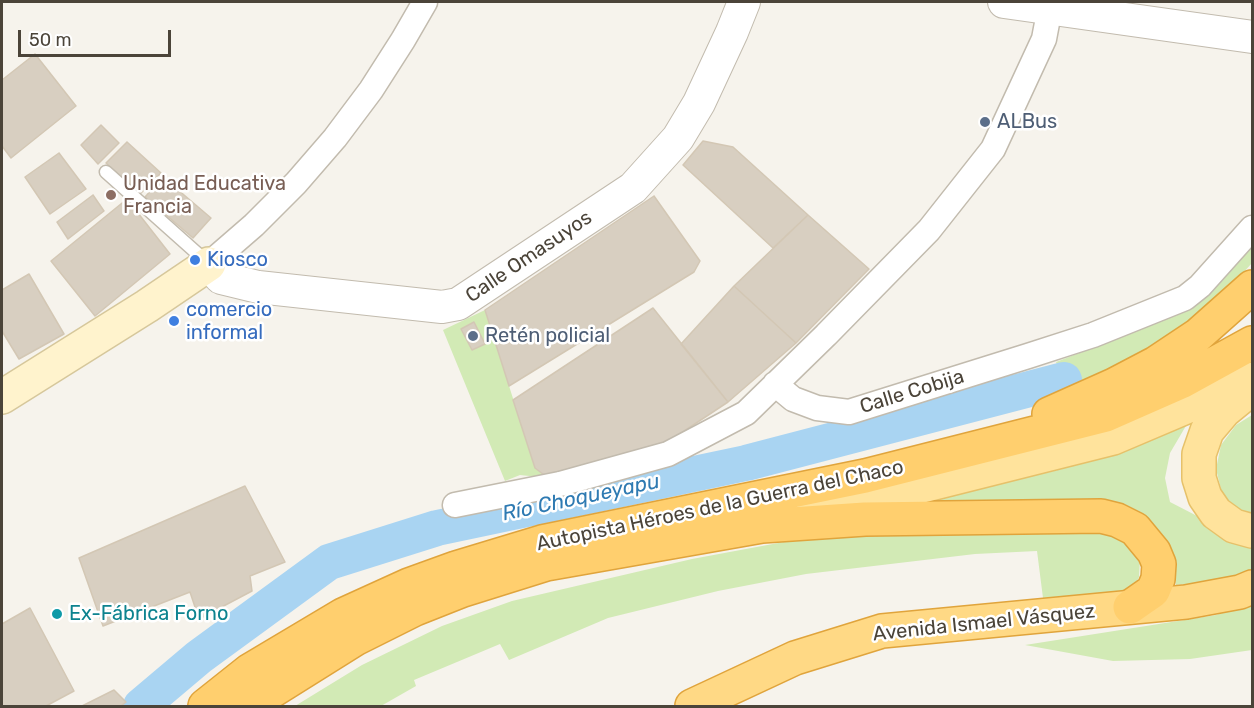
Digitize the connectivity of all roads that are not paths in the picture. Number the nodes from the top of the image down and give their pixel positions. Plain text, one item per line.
1 (425, 2) edge
2 (744, 2) edge
3 (1004, 2) edge
4 (1051, 5) edge
5 (1252, 37) edge
6 (106, 172) dead end
7 (1252, 228) edge
8 (209, 264) junction
9 (1252, 287) edge
10 (1252, 343) edge
11 (1252, 379) edge
12 (775, 384) junction
13 (1252, 388) edge
14 (2, 397) edge
15 (865, 476) junction
16 (455, 505) dead end
17 (762, 526) junction
18 (1252, 531) edge
19 (1252, 587) edge
20 (1130, 607) junction
21 (206, 706) edge
22 (248, 706) edge
23 (692, 706) edge

1 - 8 street
2 - 8 street, Calle Omasuyos
3 - 4 street
4 - 5 street
4 - 12 street
6 - 8 lane
7 - 12 street, Calle Cobija
8 - 14 main road
9 - 15 highway
10 - 15 highway, Autopista Héroes de la Guerra del Chaco
11 - 17 main road, Autopista Héroes de la Guerra del Chaco
12 - 16 street
13 - 18 main road
15 - 21 highway, Autopista Héroes de la Guerra del Chaco
17 - 20 highway
17 - 22 highway, Autopista Héroes de la Guerra del Chaco
19 - 20 highway, Avenida Ismael Vásquez
20 - 23 highway, Avenida Ismael Vásquez

